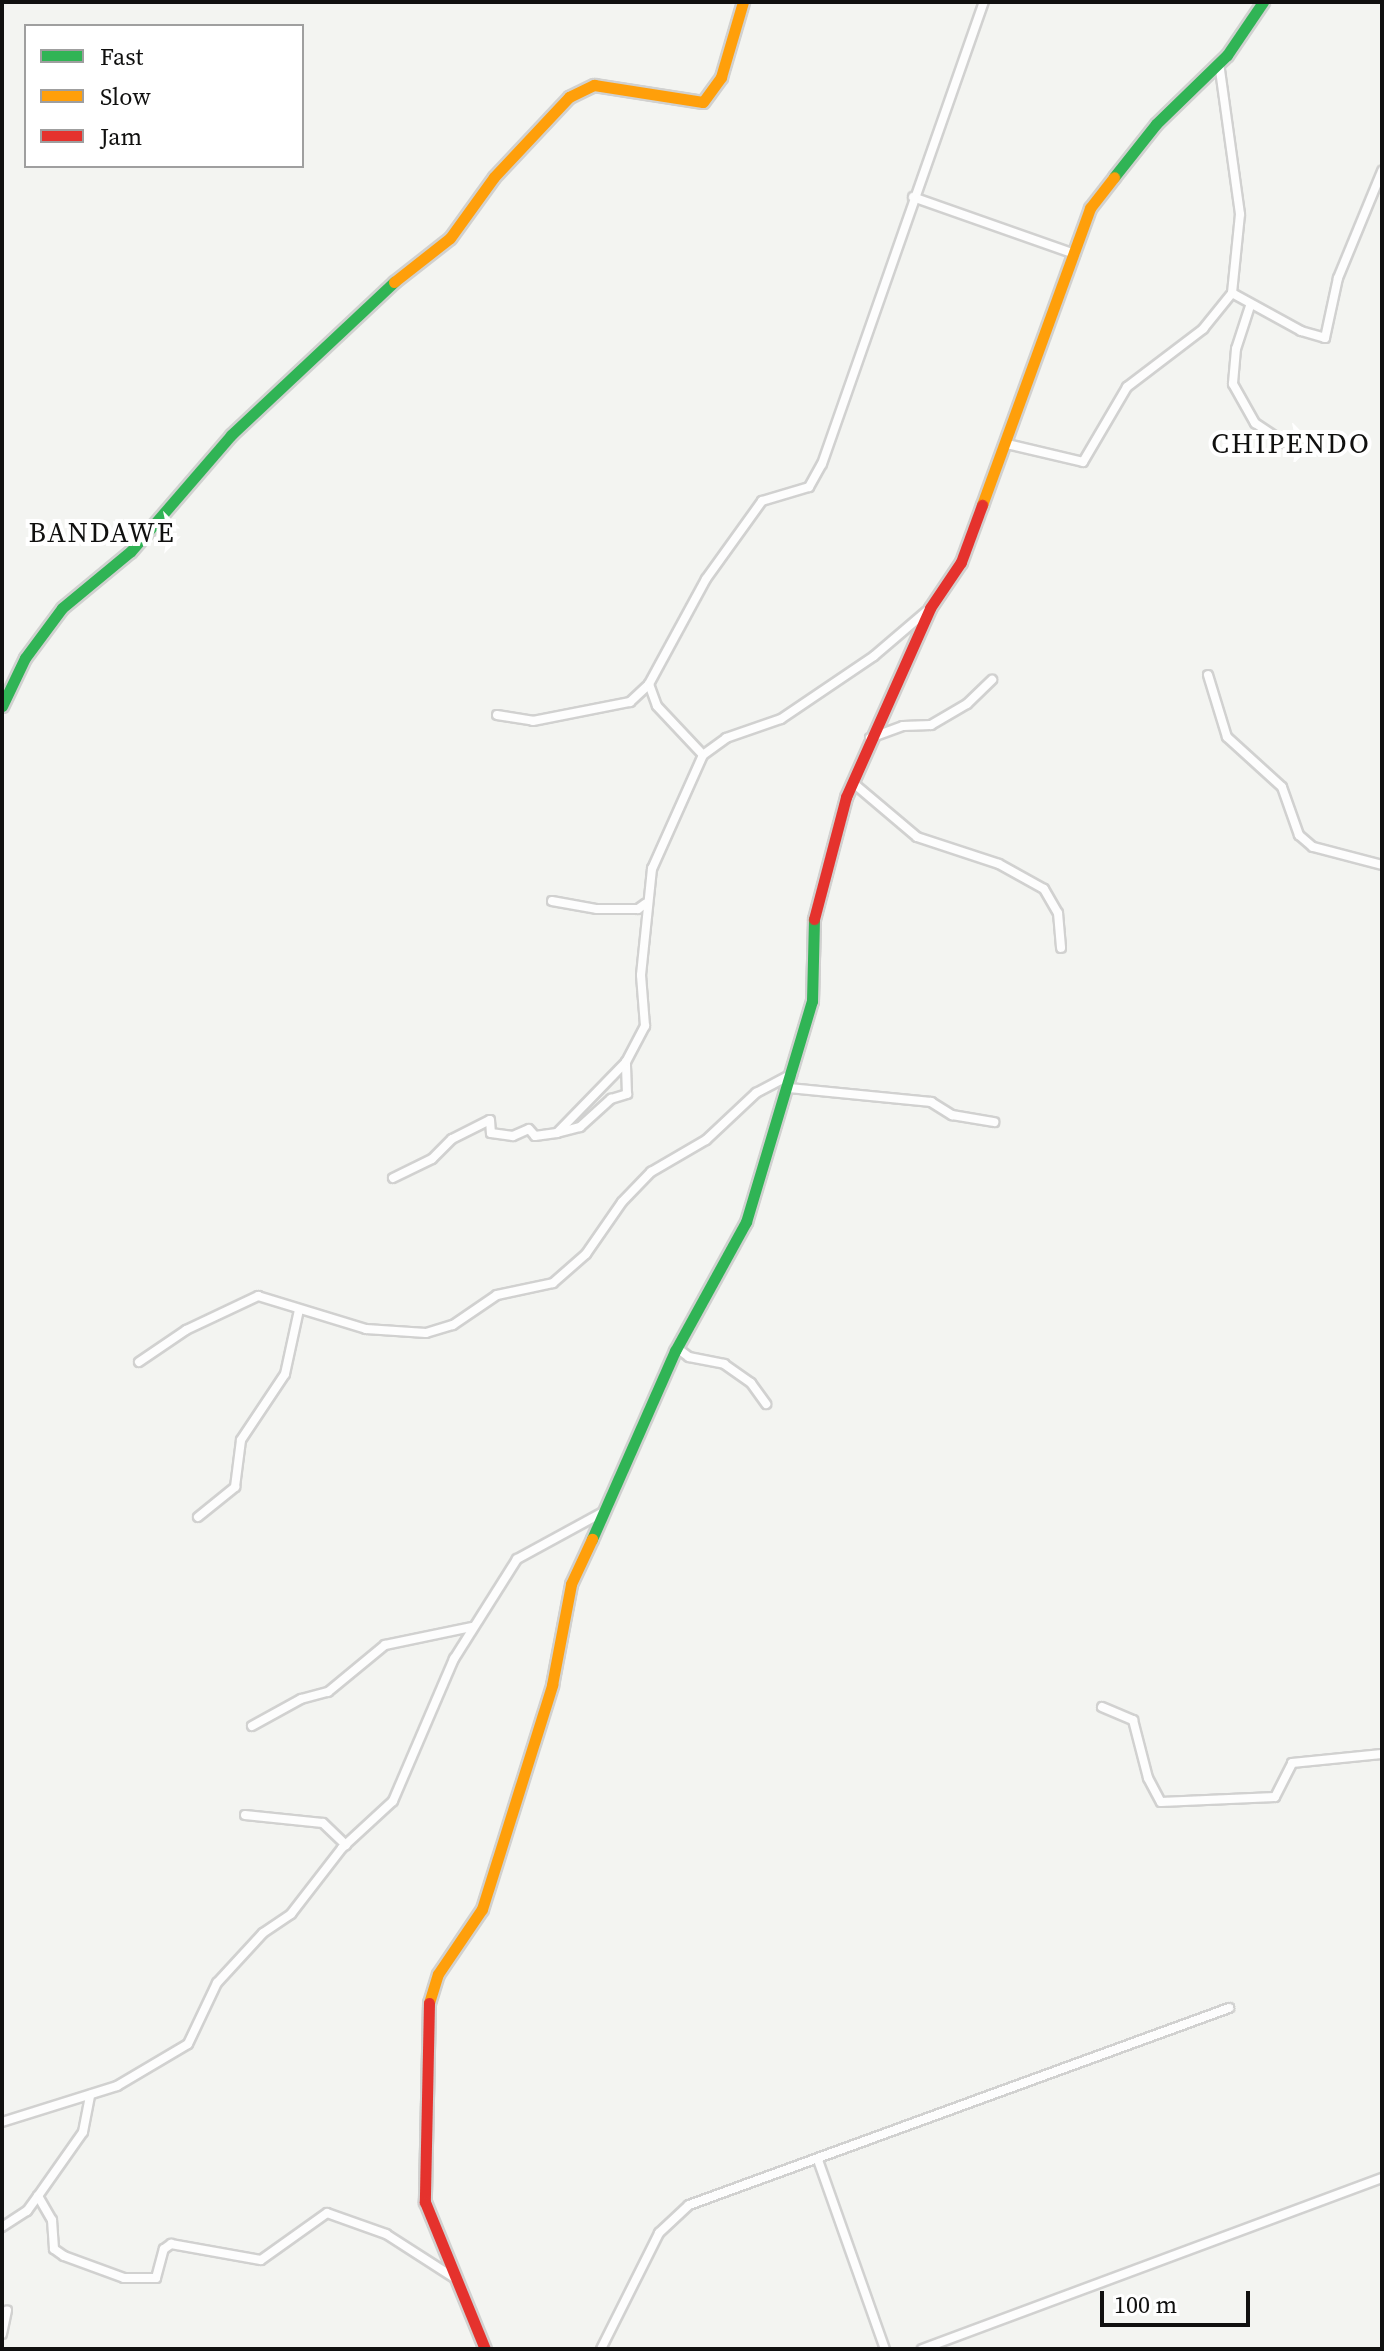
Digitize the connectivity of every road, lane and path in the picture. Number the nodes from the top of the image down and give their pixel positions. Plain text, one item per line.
1 (743, 2) edge
2 (984, 2) edge
3 (1263, 2) edge
4 (1219, 62) junction
5 (1382, 171) edge
6 (913, 197) junction
7 (1075, 254) junction
8 (1232, 293) junction
9 (1250, 306) junction
10 (1007, 444) junction
11 (1294, 449) dead end
12 (930, 608) junction
13 (1208, 675) dead end
14 (992, 680) dead end
15 (649, 684) junction
16 (2, 706) edge
17 (497, 715) dead end
18 (869, 738) junction
19 (703, 755) junction
20 (852, 782) junction
21 (1382, 865) edge
22 (552, 901) dead end
23 (646, 903) junction
24 (1061, 948) dead end
25 (626, 1062) junction
26 (793, 1073) junction
27 (789, 1088) junction
28 (994, 1122) dead end
29 (557, 1133) junction
30 (393, 1178) dead end
31 (299, 1310) junction
32 (677, 1348) junction
33 (139, 1362) dead end
34 (766, 1404) dead end
35 (606, 1511) junction
36 (198, 1517) dead end
37 (472, 1627) junction
38 (1102, 1707) dead end
39 (252, 1726) dead end
40 (1382, 1754) edge
41 (245, 1815) dead end
42 (346, 1845) junction
43 (1229, 2008) dead end
44 (90, 2095) junction
45 (2, 2122) edge
46 (818, 2160) junction
47 (1382, 2178) edge
48 (38, 2196) junction
49 (2, 2227) edge
50 (456, 2279) junction
51 (7, 2311) dead end
52 (2, 2334) edge
53 (485, 2349) edge
54 (601, 2349) edge
55 (885, 2349) edge
56 (922, 2349) edge

1 - 16 street
2 - 6 street
3 - 4 street
4 - 7 street
4 - 8 street
5 - 9 street
6 - 7 street
6 - 15 street
7 - 10 street
8 - 9 street
8 - 10 street
9 - 11 street
10 - 12 street
12 - 18 street
12 - 19 street
13 - 21 street
14 - 18 street
15 - 17 street
15 - 19 street
18 - 20 street
19 - 23 street
20 - 24 street
20 - 26 street
22 - 23 street
23 - 25 street
25 - 29 street
25 - 29 street
26 - 27 street
26 - 31 street
27 - 28 street
27 - 32 street
29 - 30 street
31 - 33 street
31 - 36 street
32 - 34 street
32 - 35 street
35 - 37 street
35 - 50 street
37 - 39 street
37 - 42 street
38 - 40 street
41 - 42 street
42 - 44 street
43 - 46 street
44 - 45 street
44 - 48 street
46 - 54 street
46 - 55 street
47 - 56 street
48 - 49 street
48 - 50 street
50 - 53 street
51 - 52 street

